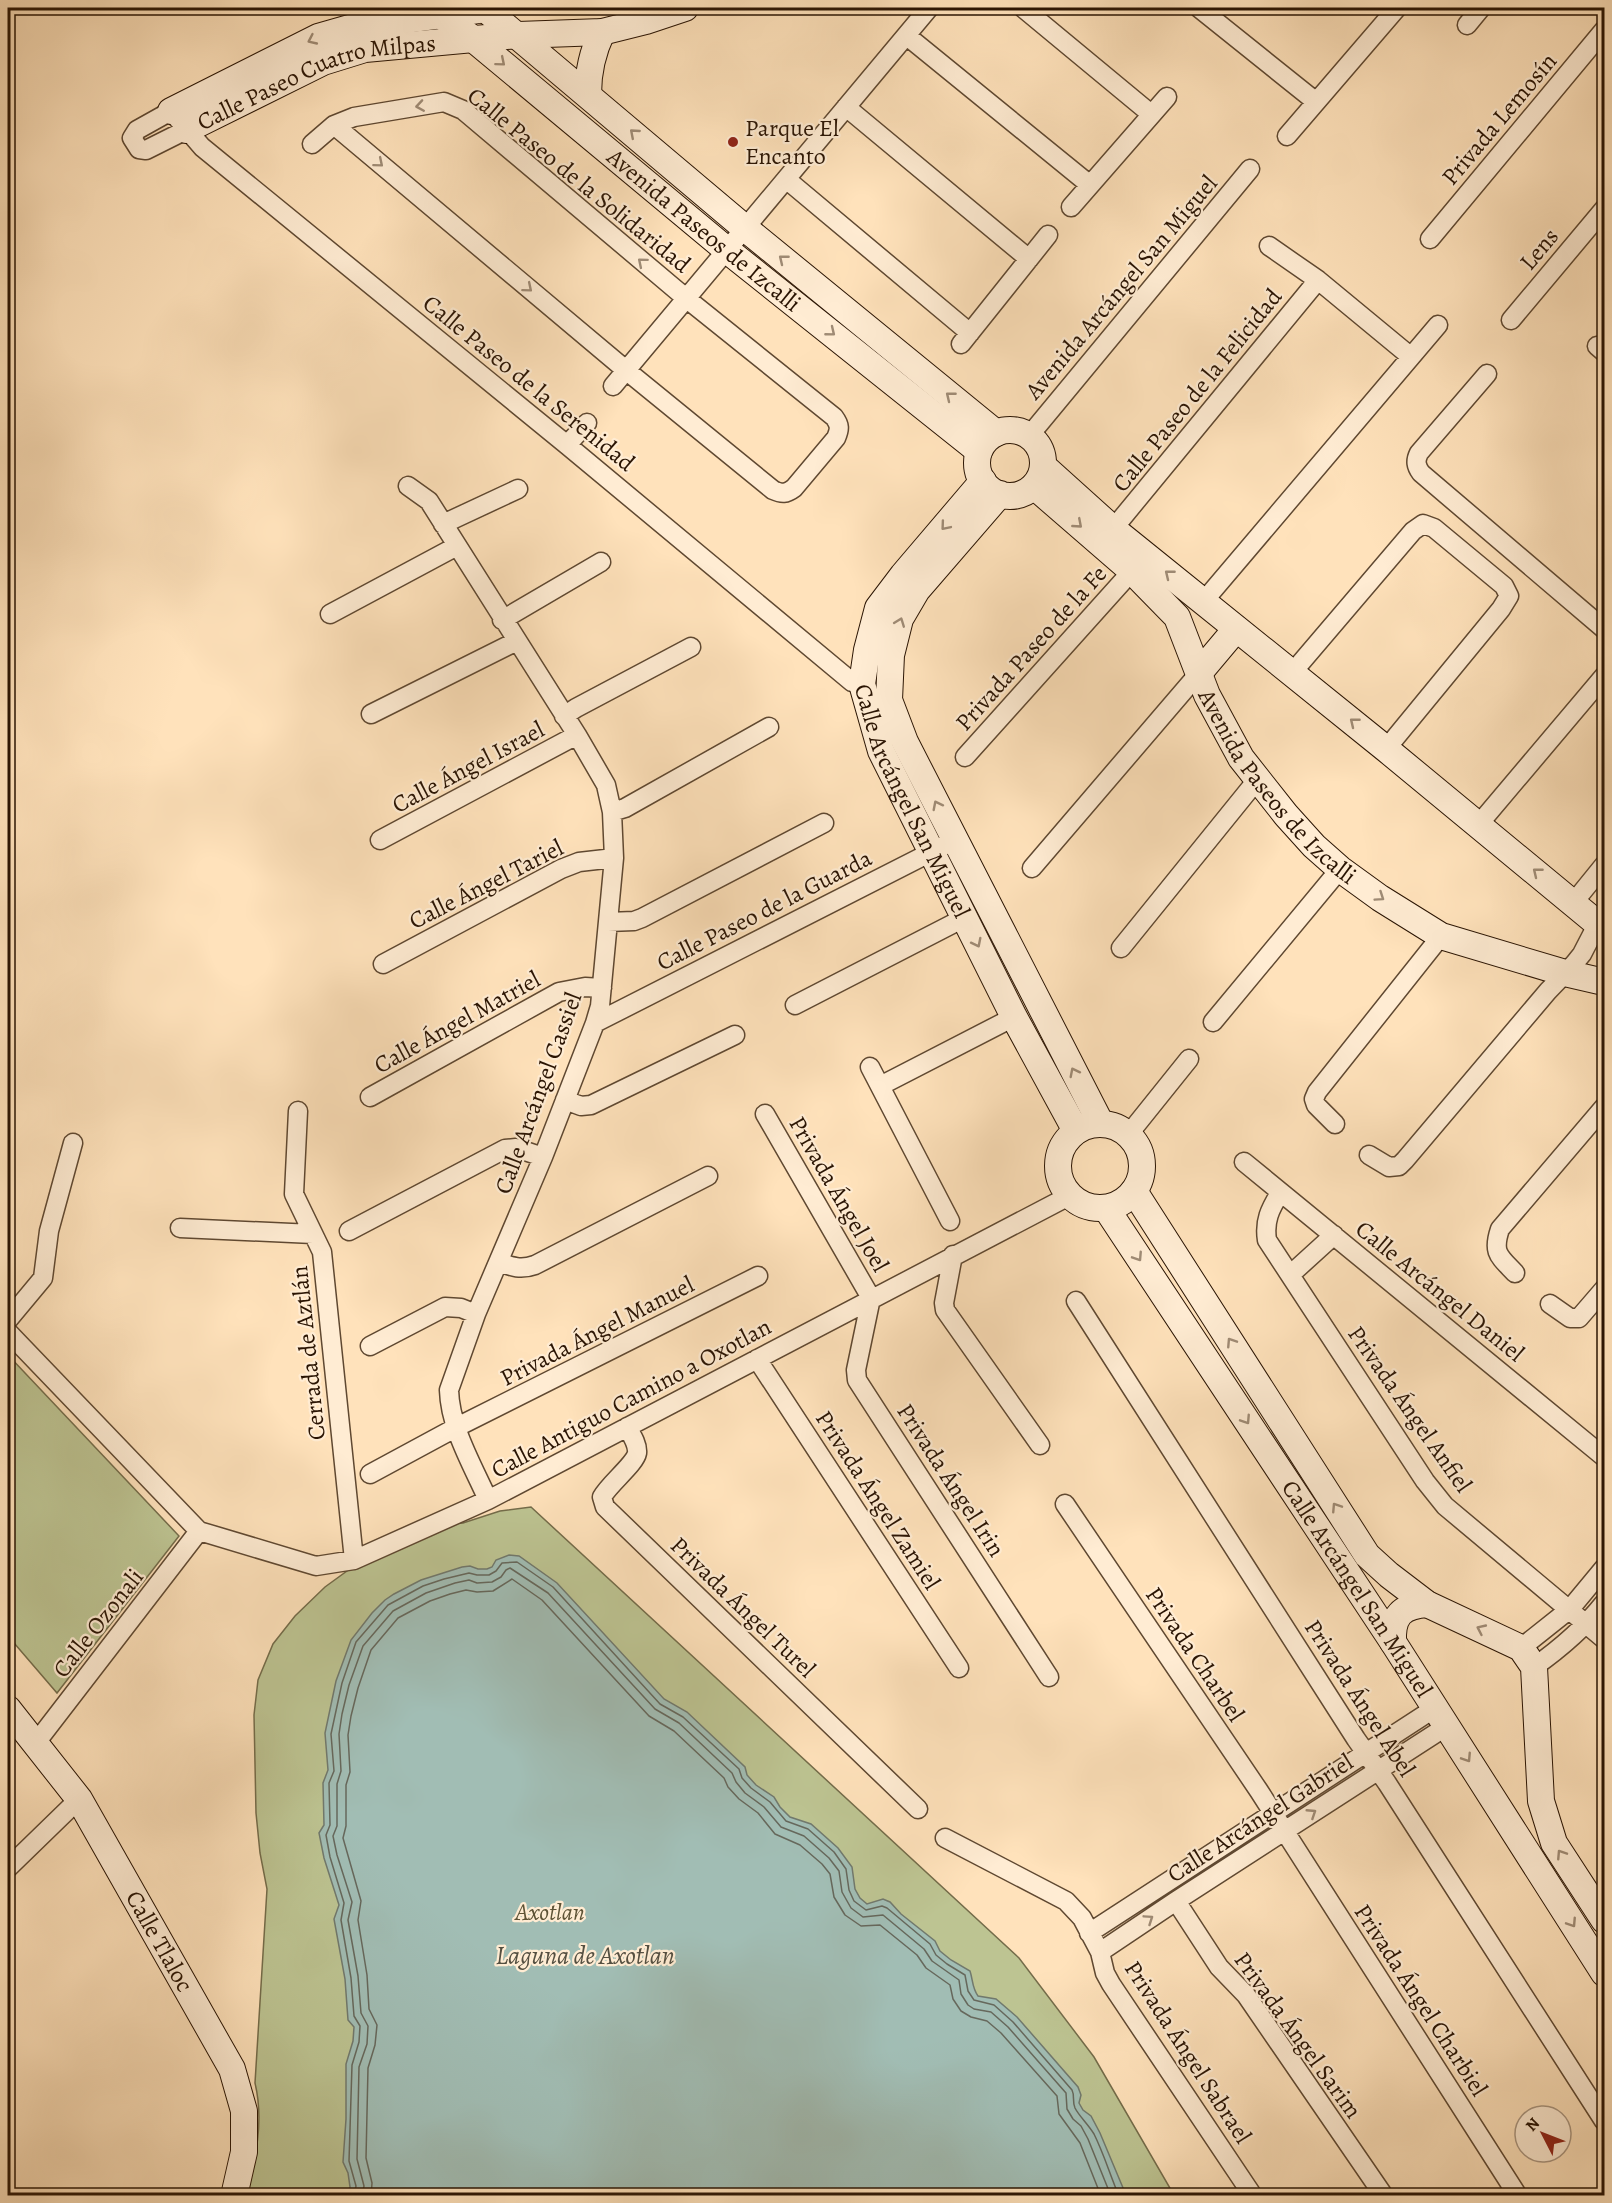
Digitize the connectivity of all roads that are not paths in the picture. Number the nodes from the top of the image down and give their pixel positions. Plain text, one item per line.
1 (484, 8) edge
2 (492, 8) edge
3 (685, 8) edge
4 (929, 8) edge
5 (1023, 8) edge
6 (1199, 8) edge
7 (1481, 8) edge
8 (1391, 9) edge
9 (435, 11) edge
10 (377, 16) edge
11 (344, 19) edge
12 (1467, 26) dead end
13 (1605, 30) edge
14 (602, 32) junction
15 (518, 35) junction
16 (907, 36) junction
17 (472, 38) junction
18 (588, 94) junction
19 (1167, 96) dead end
20 (1315, 101) junction
21 (846, 107) junction
22 (1151, 114) junction
23 (179, 121) junction
24 (334, 125) junction
25 (1287, 135) dead end
26 (312, 144) dead end
27 (1250, 169) dead end
28 (786, 179) junction
29 (1090, 185) junction
30 (1071, 207) dead end
31 (1605, 208) edge
32 (746, 229) junction
33 (1048, 235) dead end
34 (1430, 239) dead end
35 (1269, 246) dead end
36 (728, 251) junction
37 (1029, 259) junction
38 (1318, 280) junction
39 (687, 299) junction
40 (1511, 320) dead end
41 (1437, 325) dead end
42 (1410, 356) junction
43 (627, 371) junction
44 (1487, 374) dead end
45 (613, 386) dead end
46 (587, 423) dead end
47 (1029, 436) junction
48 (988, 442) junction
49 (567, 445) junction
50 (1038, 476) junction
51 (408, 486) dead end
52 (991, 488) junction
53 (518, 489) dead end
54 (443, 524) junction
55 (1113, 530) junction
56 (457, 546) junction
57 (601, 562) dead end
58 (1132, 571) junction
59 (1203, 602) junction
60 (330, 614) dead end
61 (502, 620) junction
62 (1236, 629) junction
63 (1605, 629) edge
64 (517, 641) junction
65 (691, 647) dead end
66 (1292, 672) junction
67 (1198, 673) junction
68 (1605, 676) edge
69 (862, 684) junction
70 (371, 714) dead end
71 (564, 716) junction
72 (769, 727) dead end
73 (578, 735) junction
74 (1386, 749) junction
75 (965, 757) dead end
76 (1257, 780) junction
77 (612, 812) junction
78 (824, 823) dead end
79 (1479, 824) junction
80 (380, 840) dead end
81 (955, 840) junction
82 (932, 852) junction
83 (614, 858) junction
84 (1605, 865) edge
85 (1032, 868) dead end
86 (1340, 869) junction
87 (1574, 902) junction
88 (964, 918) junction
89 (608, 922) junction
90 (1601, 926) edge
91 (1441, 936) junction
92 (1121, 948) dead end
93 (383, 964) dead end
94 (1565, 973) junction
95 (1605, 982) edge
96 (602, 988) junction
97 (795, 1005) dead end
98 (1014, 1017) junction
99 (1213, 1022) dead end
100 (595, 1023) junction
101 (735, 1035) dead end
102 (1190, 1059) dead end
103 (870, 1067) dead end
104 (880, 1086) junction
105 (370, 1097) dead end
106 (565, 1100) junction
107 (1605, 1107) edge
108 (298, 1111) dead end
109 (765, 1114) dead end
110 (1101, 1124) junction
111 (1335, 1124) dead end
112 (1077, 1131) junction
113 (1128, 1135) junction
114 (74, 1143) dead end
115 (1370, 1155) dead end
116 (543, 1157) junction
117 (1244, 1162) dead end
118 (708, 1176) dead end
119 (1134, 1191) junction
120 (1280, 1193) junction
121 (1069, 1196) junction
122 (1106, 1208) junction
123 (950, 1221) dead end
124 (180, 1228) dead end
125 (349, 1231) dead end
126 (313, 1234) junction
127 (1334, 1235) junction
128 (953, 1255) junction
129 (499, 1262) junction
130 (1515, 1273) dead end
131 (1290, 1275) junction
132 (758, 1276) dead end
133 (1605, 1289) edge
134 (872, 1298) junction
135 (1076, 1301) dead end
136 (1550, 1304) dead end
137 (476, 1314) junction
138 (8, 1320) edge
139 (8, 1332) edge
140 (370, 1346) dead end
141 (757, 1359) junction
142 (457, 1427) junction
143 (627, 1427) junction
144 (1040, 1445) dead end
145 (1605, 1457) edge
146 (370, 1474) dead end
147 (488, 1500) junction
148 (1065, 1504) dead end
149 (199, 1532) junction
150 (354, 1560) junction
151 (1605, 1568) edge
152 (1605, 1603) edge
153 (1427, 1604) junction
154 (1570, 1609) junction
155 (1587, 1624) junction
156 (1605, 1639) edge
157 (1393, 1642) junction
158 (1528, 1657) junction
159 (960, 1668) dead end
160 (1049, 1677) dead end
161 (8, 1709) edge
162 (1441, 1717) junction
163 (35, 1744) junction
164 (1366, 1753) junction
165 (1378, 1770) junction
166 (80, 1799) junction
167 (1541, 1801) junction
168 (918, 1809) dead end
169 (1272, 1812) junction
170 (1504, 1816) junction
171 (1284, 1831) junction
172 (945, 1838) dead end
173 (8, 1868) edge
174 (1176, 1901) junction
175 (1605, 1920) edge
176 (1089, 1933) junction
177 (1100, 1952) junction
178 (1605, 1973) edge
179 (1605, 2121) edge
180 (234, 2196) edge
181 (1253, 2196) edge
182 (1384, 2196) edge
183 (1518, 2196) edge

1 - 2 street, Calle Paseo Cuatro Milpas
1 - 9 street, Calle Paseo Cuatro Milpas
1 - 15 street, Avenida Paseos de Izcalli
3 - 14 street, Calle Paseo Cuatro Milpas
4 - 16 street
5 - 22 street
6 - 20 street
7 - 12 street
8 - 20 street
9 - 10 street, Calle Paseo Cuatro Milpas
9 - 17 street, Avenida Paseos de Izcalli
10 - 11 street, Calle Paseo Cuatro Milpas
11 -> 23 street, Calle Paseo Cuatro Milpas
13 - 34 street, Privada Lemosín
14 - 15 street, Calle Paseo Cuatro Milpas
14 - 18 street
15 - 17 street, Calle Paseo Cuatro Milpas
15 - 18 street, Avenida Paseos de Izcalli
16 - 21 street
16 - 29 street
17 - 23 street, Calle Paseo Cuatro Milpas
17 -> 36 street, Avenida Paseos de Izcalli
32 -> 18 street, Avenida Paseos de Izcalli
19 - 22 street
20 - 25 street
21 - 28 street
21 - 37 street
22 - 29 street
23 - 49 street, Calle Paseo de la Serenidad
24 - 26 street, Calle Paseo de la Solidaridad
39 -> 24 street, Calle Paseo de la Solidaridad
24 -> 43 street
27 - 47 street, Avenida Arcángel San Miguel
28 - 32 street
28 - 37 street
29 - 30 street
31 - 40 street, Lens
32 - 36 street
48 -> 32 street, Avenida Paseos de Izcalli
33 - 37 street
35 - 38 street, Calle Paseo de la Felicidad
36 - 39 street
36 -> 48 street, Avenida Paseos de Izcalli
38 - 42 street, Calle Paseo de la Felicidad
38 - 55 street, Calle Paseo de la Felicidad
39 - 43 street
39 - 43 street, Calle Paseo de la Solidaridad
41 - 42 street
42 - 59 street
43 - 45 street
44 - 63 street
46 - 49 street
47 - 48 street
47 - 50 street
48 - 52 street
49 - 69 street, Calle Paseo de la Serenidad
50 - 52 street
50 - 55 street
50 -> 58 street, Avenida Paseos de Izcalli
51 - 54 street, Calle Arcángel Cassiel
52 -> 69 street, Calle Arcángel San Miguel
81 -> 52 street, Calle Arcángel San Miguel
53 - 54 street
54 - 56 street, Calle Arcángel Cassiel
59 -> 55 street
56 - 60 street
56 - 61 street, Calle Arcángel Cassiel
57 - 61 street
58 - 67 street, Avenida Paseos de Izcalli
58 - 75 street, Privada Paseo de la Fe
59 - 62 street
61 - 64 street, Calle Arcángel Cassiel
62 - 66 street
62 - 67 street
64 - 70 street
64 - 71 street, Calle Arcángel Cassiel
65 - 71 street
74 -> 66 street
66 - 74 street
67 - 76 street, Avenida Paseos de Izcalli
67 - 85 street
68 - 79 street
69 - 82 street, Calle Arcángel San Miguel
71 - 73 street, Calle Arcángel Cassiel
72 - 77 street
73 - 77 street, Calle Arcángel Cassiel
73 - 80 street, Calle Ángel Israel
74 - 79 street
76 - 86 street, Avenida Paseos de Izcalli
76 - 92 street
77 - 83 street, Calle Arcángel Cassiel
78 - 89 street
87 -> 79 street
81 - 82 street, Calle Paseo de la Guarda
110 -> 81 street, Calle Arcángel San Miguel
82 - 88 street, Calle Arcángel San Miguel
82 - 100 street, Calle Paseo de la Guarda
83 - 89 street, Calle Arcángel Cassiel
83 - 93 street, Calle Ángel Tariel
84 - 87 street
86 -> 91 street, Avenida Paseos de Izcalli
86 - 99 street
87 - 90 street
88 - 97 street
88 -> 98 street, Calle Arcángel San Miguel
89 - 96 street, Calle Arcángel Cassiel
90 - 94 street
91 - 94 street, Avenida Paseos de Izcalli
91 - 111 street
94 - 95 street, Avenida Paseos de Izcalli
94 - 115 street
96 - 100 street, Calle Arcángel Cassiel
96 - 105 street, Calle Ángel Matriel
98 - 104 street
98 - 112 street, Calle Arcángel San Miguel
100 - 106 street, Calle Arcángel Cassiel
101 - 106 street
102 - 113 street
103 - 104 street
104 - 123 street
106 - 116 street, Calle Arcángel Cassiel
107 - 130 street
108 - 126 street, Cerrada de Aztlán
109 - 134 street, Privada Ángel Joel
110 - 112 street
110 - 113 street
112 - 121 street
113 - 119 street
114 - 138 street
116 - 125 street
116 - 129 street, Calle Arcángel Cassiel
117 - 120 street, Calle Arcángel Daniel
118 - 129 street
119 - 122 street
153 -> 119 street, Calle Arcángel San Miguel
120 - 127 street, Calle Arcángel Daniel
120 - 131 street, Privada Ángel Anfiel
121 - 122 street
121 - 128 street, Calle Antiguo Camino a Oxotlan
122 -> 157 street, Calle Arcángel San Miguel
124 - 126 street
126 - 150 street, Cerrada de Aztlán
127 - 131 street
127 - 145 street, Calle Arcángel Daniel
128 - 134 street, Calle Antiguo Camino a Oxotlan
128 - 144 street
129 - 137 street, Calle Arcángel Cassiel
131 - 154 street, Privada Ángel Anfiel
132 - 142 street, Privada Ángel Manuel
133 - 136 street
134 - 141 street, Calle Antiguo Camino a Oxotlan
134 - 160 street, Privada Ángel Irin
135 - 164 street, Privada Ángel Abel
137 - 140 street
137 - 142 street, Calle Arcángel Cassiel
139 - 149 street
141 - 143 street, Calle Antiguo Camino a Oxotlan
141 - 159 street, Privada Ángel Zamiel
142 - 146 street, Privada Ángel Manuel
142 - 147 street, Calle Arcángel Cassiel
143 - 147 street, Calle Antiguo Camino a Oxotlan
143 - 168 street, Privada Ángel Turel
147 - 150 street, Calle Antiguo Camino a Oxotlan
148 - 169 street, Privada Charbel
149 - 150 street, Calle Antiguo Camino a Oxotlan
149 - 163 street, Calle Ozonali
151 - 154 street
152 - 155 street
153 - 157 street
158 -> 153 street, Calle Arcángel San Miguel
154 - 155 street, Privada Ángel Anfiel
154 - 158 street
155 - 156 street, Privada Ángel Anfiel
155 - 158 street
157 - 162 street, Calle Arcángel San Miguel
158 - 167 street
161 - 163 street, Calle Tlaloc
162 - 164 street, Calle Arcángel Gabriel
162 - 165 street, Calle Arcángel Gabriel
162 -> 170 street, Calle Arcángel San Miguel
163 - 166 street, Calle Tlaloc
164 - 165 street, Privada Ángel Abel
164 - 169 street, Calle Arcángel Gabriel
171 -> 165 street, Calle Arcángel Gabriel
165 - 179 street, Privada Ángel Abel
166 - 173 street
166 - 180 street, Calle Tlaloc
167 - 170 street
175 -> 167 street
169 - 171 street, Privada Charbel
169 - 176 street, Calle Arcángel Gabriel
170 -> 178 street, Calle Arcángel San Miguel
171 - 174 street, Calle Arcángel Gabriel
171 - 183 street, Privada Ángel Charbiel
172 - 176 street, Privada Ángel Sabrael
177 -> 174 street, Calle Arcángel Gabriel
174 - 182 street, Privada Ángel Sarim
176 - 177 street, Privada Ángel Sabrael
177 - 181 street, Privada Ángel Sabrael

